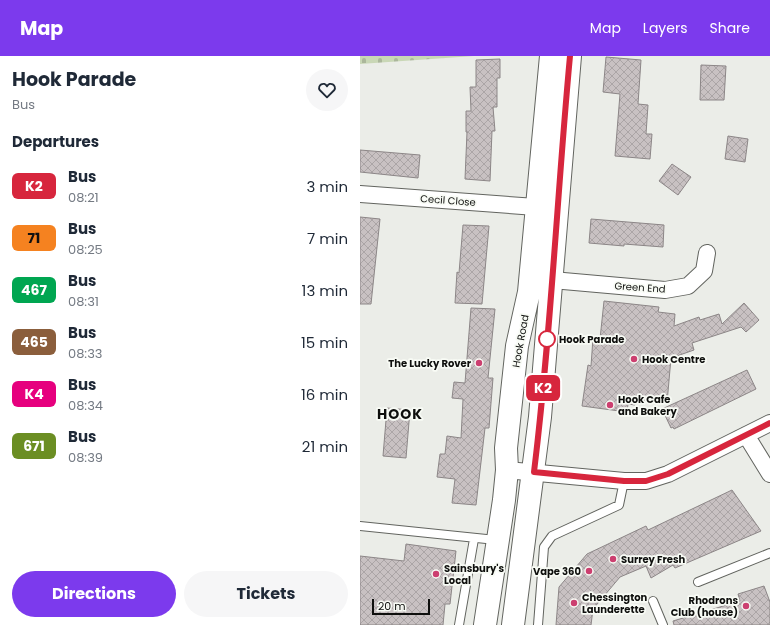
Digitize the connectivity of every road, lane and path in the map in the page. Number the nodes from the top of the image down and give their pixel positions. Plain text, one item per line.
1 (551, 56) edge
2 (570, 56) edge
3 (360, 194) edge
4 (536, 207) junction
5 (707, 253) dead end
6 (552, 280) junction
7 (770, 423) edge
8 (746, 435) junction
9 (507, 470) junction
10 (534, 472) junction
11 (770, 474) edge
12 (624, 481) junction
13 (360, 526) edge
14 (474, 539) junction
15 (499, 541) junction
16 (770, 552) edge
17 (698, 582) dead end
18 (653, 601) dead end
19 (459, 625) edge
20 (485, 625) edge
21 (513, 625) edge
22 (538, 625) edge
23 (663, 625) edge

1 - 4 highway, Hook Road
2 - 6 highway
3 - 4 street, Cecil Close
4 - 9 highway, Hook Road
5 - 6 street, Green End
6 - 10 highway
7 - 8 street
8 - 11 street
8 - 12 street
9 - 10 street
9 - 15 highway, Hook Road
10 - 12 street
10 - 21 highway
12 - 22 lane
13 - 14 lane
14 - 15 lane
14 - 19 lane
15 - 20 highway, Hook Road
16 - 17 lane
18 - 23 lane

